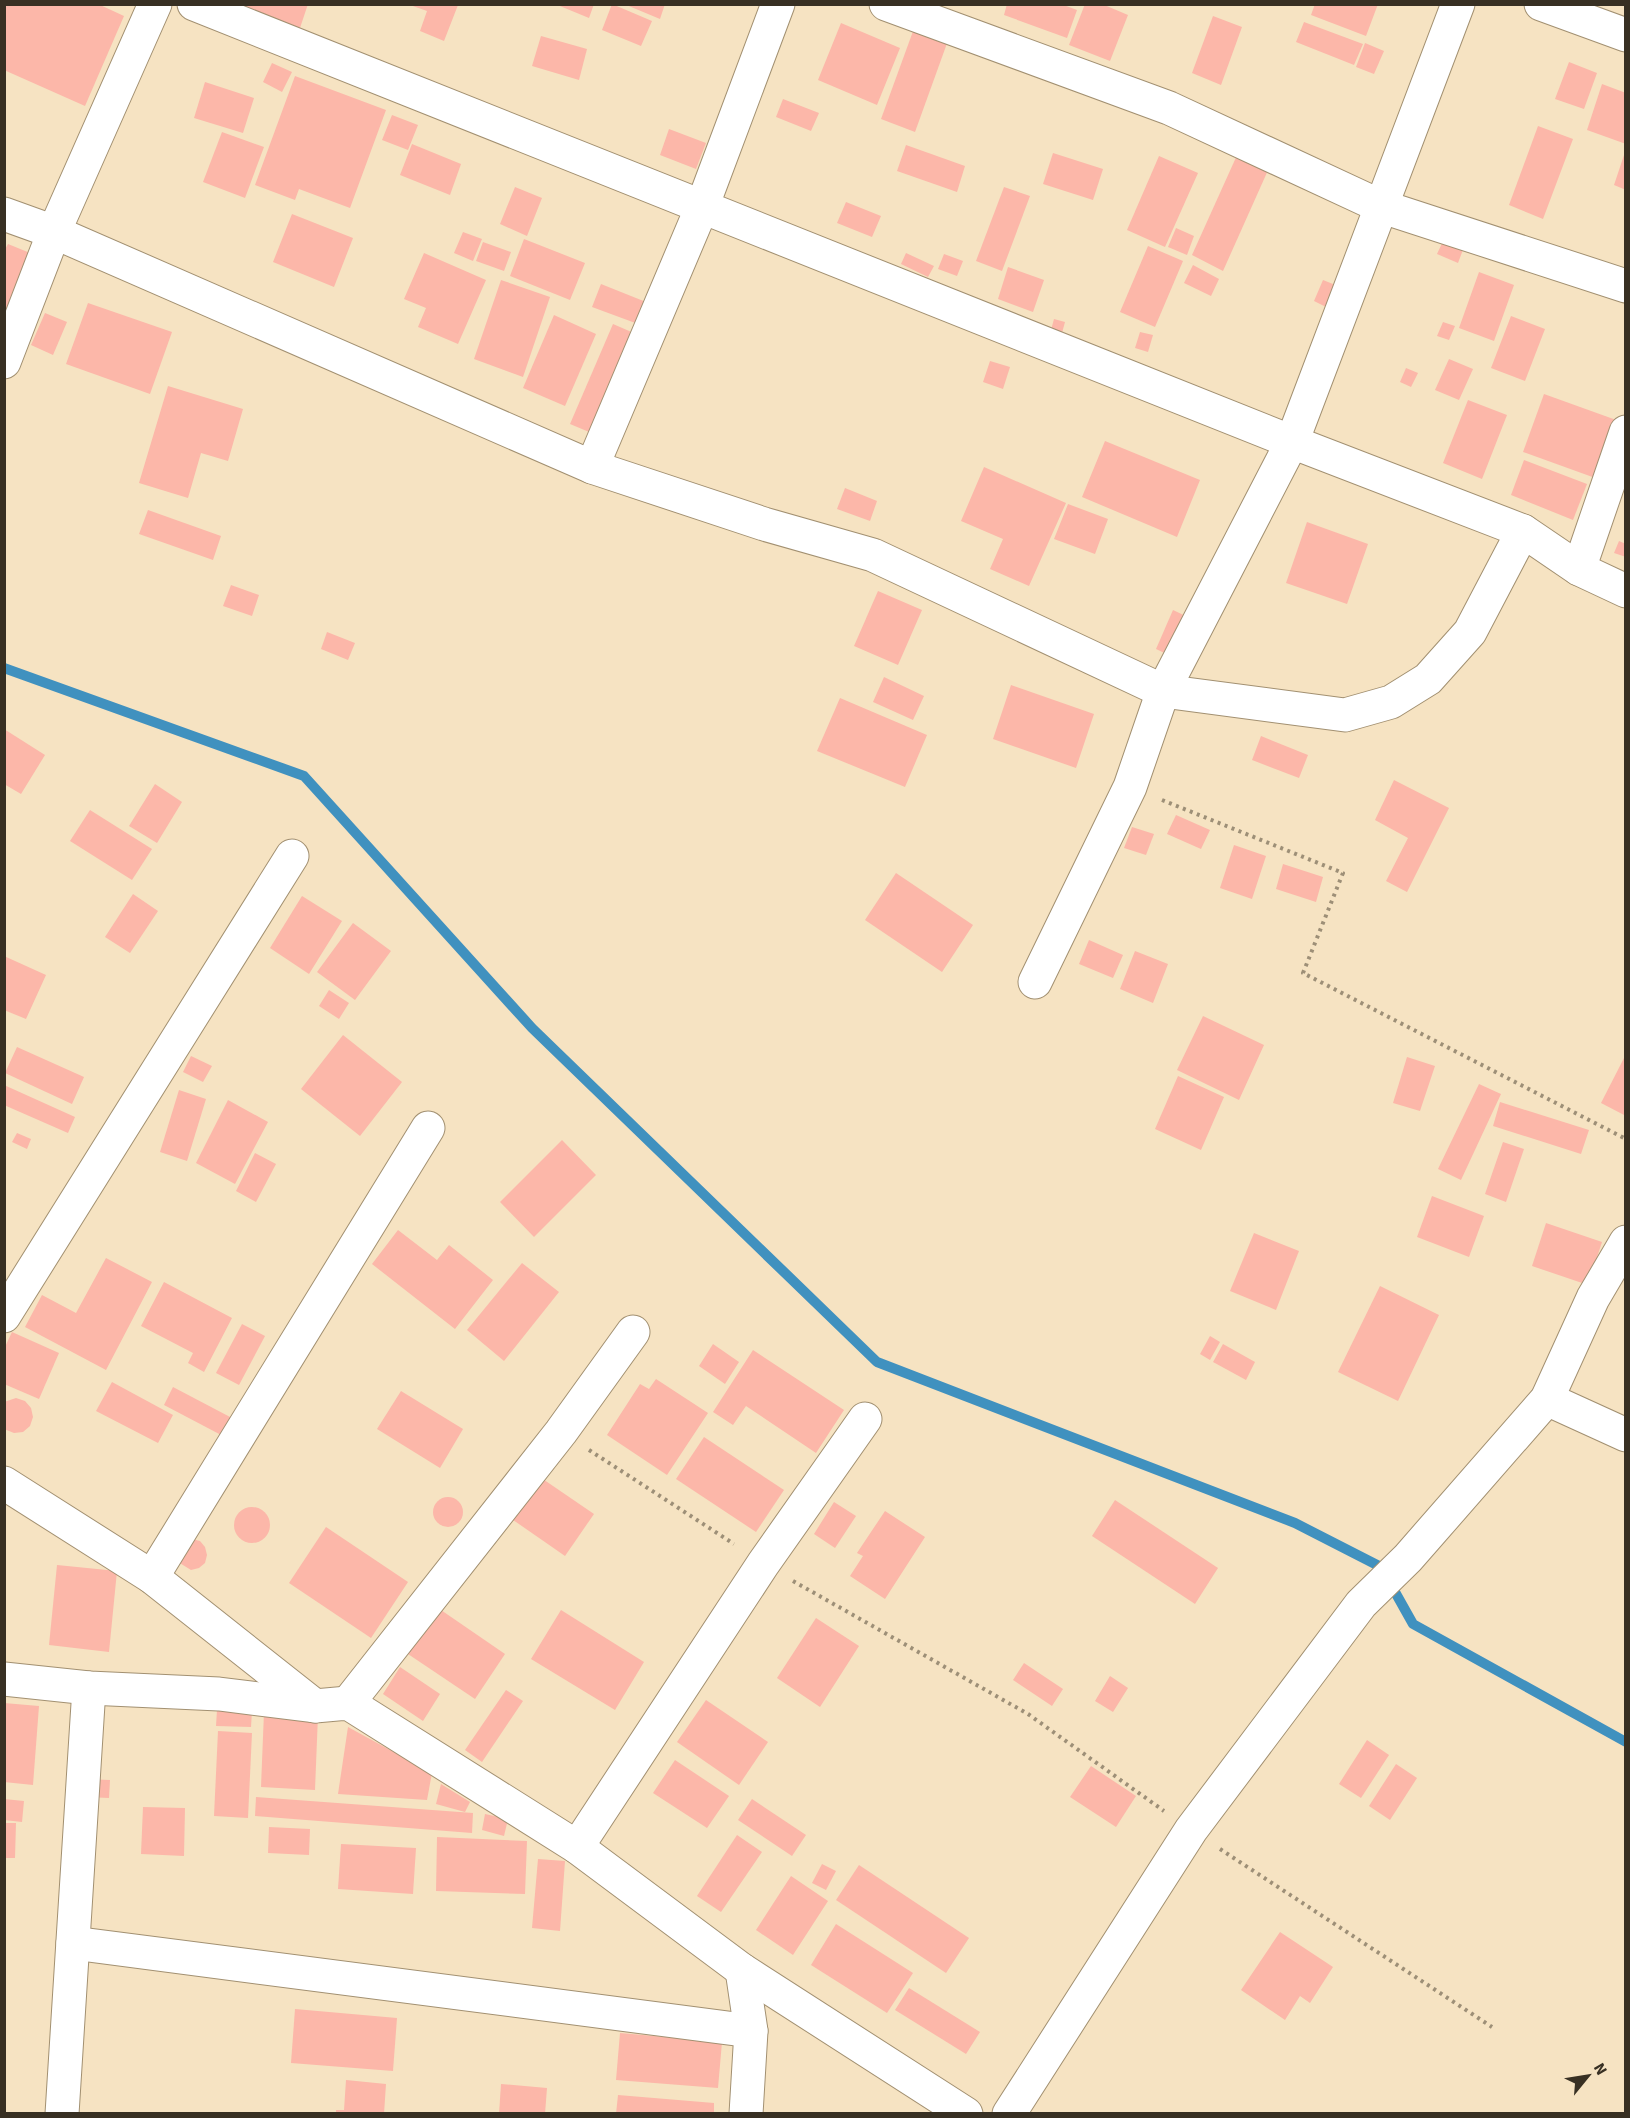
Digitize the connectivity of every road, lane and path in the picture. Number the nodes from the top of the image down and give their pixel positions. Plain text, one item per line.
1 (155, 4) edge
2 (194, 4) edge
3 (778, 4) edge
4 (886, 4) edge
5 (1458, 4) edge
6 (1541, 4) edge
7 (1626, 34) edge
8 (1380, 206) junction
9 (702, 207) junction
10 (4, 214) edge
11 (54, 232) junction
12 (1626, 286) edge
13 (4, 362) edge
14 (1626, 432) edge
15 (1292, 442) junction
16 (592, 466) junction
17 (1523, 531) junction
18 (1579, 569) junction
19 (1626, 591) edge
20 (1162, 691) junction
21 (1130, 787) junction
22 (292, 856) dead end
23 (1035, 982) dead end
24 (428, 1128) dead end
25 (1626, 1139) edge
26 (1626, 1242) edge
27 (4, 1316) edge
28 (633, 1332) dead end
29 (1547, 1399) junction
30 (865, 1419) dead end
31 (561, 1432) junction
32 (1626, 1435) edge
33 (4, 1483) edge
34 (763, 1564) junction
35 (152, 1577) junction
36 (4, 1679) edge
37 (89, 1688) junction
38 (348, 1703) junction
39 (315, 1706) junction
40 (1191, 1830) junction
41 (577, 1847) junction
42 (73, 1943) junction
43 (741, 1970) junction
44 (1492, 2027) dead end
45 (751, 2031) junction
46 (62, 2114) edge
47 (746, 2114) edge
48 (966, 2114) edge
49 (1009, 2114) edge

1 - 11 street
2 - 9 street
3 - 9 street
4 - 8 street
5 - 8 street
6 - 7 street
8 - 12 street
8 - 15 street
9 - 15 street
9 - 16 street
10 - 11 street
11 - 13 street
11 - 16 street
14 - 18 street
15 - 17 street
15 - 20 street
16 - 20 street
17 - 18 street
17 - 20 street
18 - 19 street
20 - 21 street
21 - 23 street
21 - 25 path
22 - 27 street
24 - 35 street
26 - 29 street
28 - 31 street
29 - 32 street
29 - 40 street
30 - 34 street
31 - 34 path
31 - 38 street
33 - 35 street
34 - 40 path
34 - 41 street
35 - 39 street
36 - 37 street
37 - 39 street
37 - 42 street
38 - 39 street
38 - 41 street
40 - 44 path
40 - 49 street
41 - 43 street
42 - 45 street
42 - 46 street
43 - 45 street
43 - 48 street
45 - 47 street

